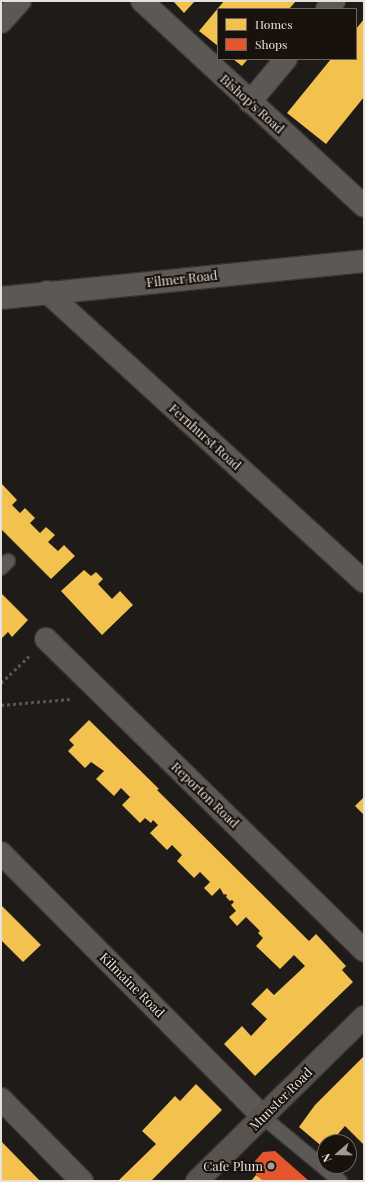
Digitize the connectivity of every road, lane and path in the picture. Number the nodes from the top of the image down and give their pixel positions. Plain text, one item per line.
1 (20, 1) edge
2 (142, 1) edge
3 (1, 22) edge
4 (285, 60) edge
5 (250, 102) junction
6 (364, 206) edge
7 (364, 261) edge
8 (47, 292) junction
9 (1, 298) edge
10 (364, 581) edge
11 (46, 639) joint
12 (1, 683) edge
13 (104, 696) junction
14 (1, 705) edge
15 (1, 853) edge
16 (364, 950) edge
17 (364, 1017) edge
18 (1, 1098) edge
19 (263, 1117) junction
20 (82, 1181) edge
21 (197, 1181) edge
22 (340, 1181) edge

1 - 3 street
2 - 5 street, Bishop's Road
4 - 5 street
5 - 6 street, Bishop's Road
7 - 8 street, Filmer Road
8 - 9 street, Filmer Road
8 - 10 street, Fernhurst Road
11 - 12 path
11 - 13 street, Reporton Road
13 - 14 path
13 - 16 street, Reporton Road
15 - 19 street, Kilmaine Road
17 - 19 street, Munster Road
18 - 20 street
19 - 21 street, Munster Road
19 - 22 lane

